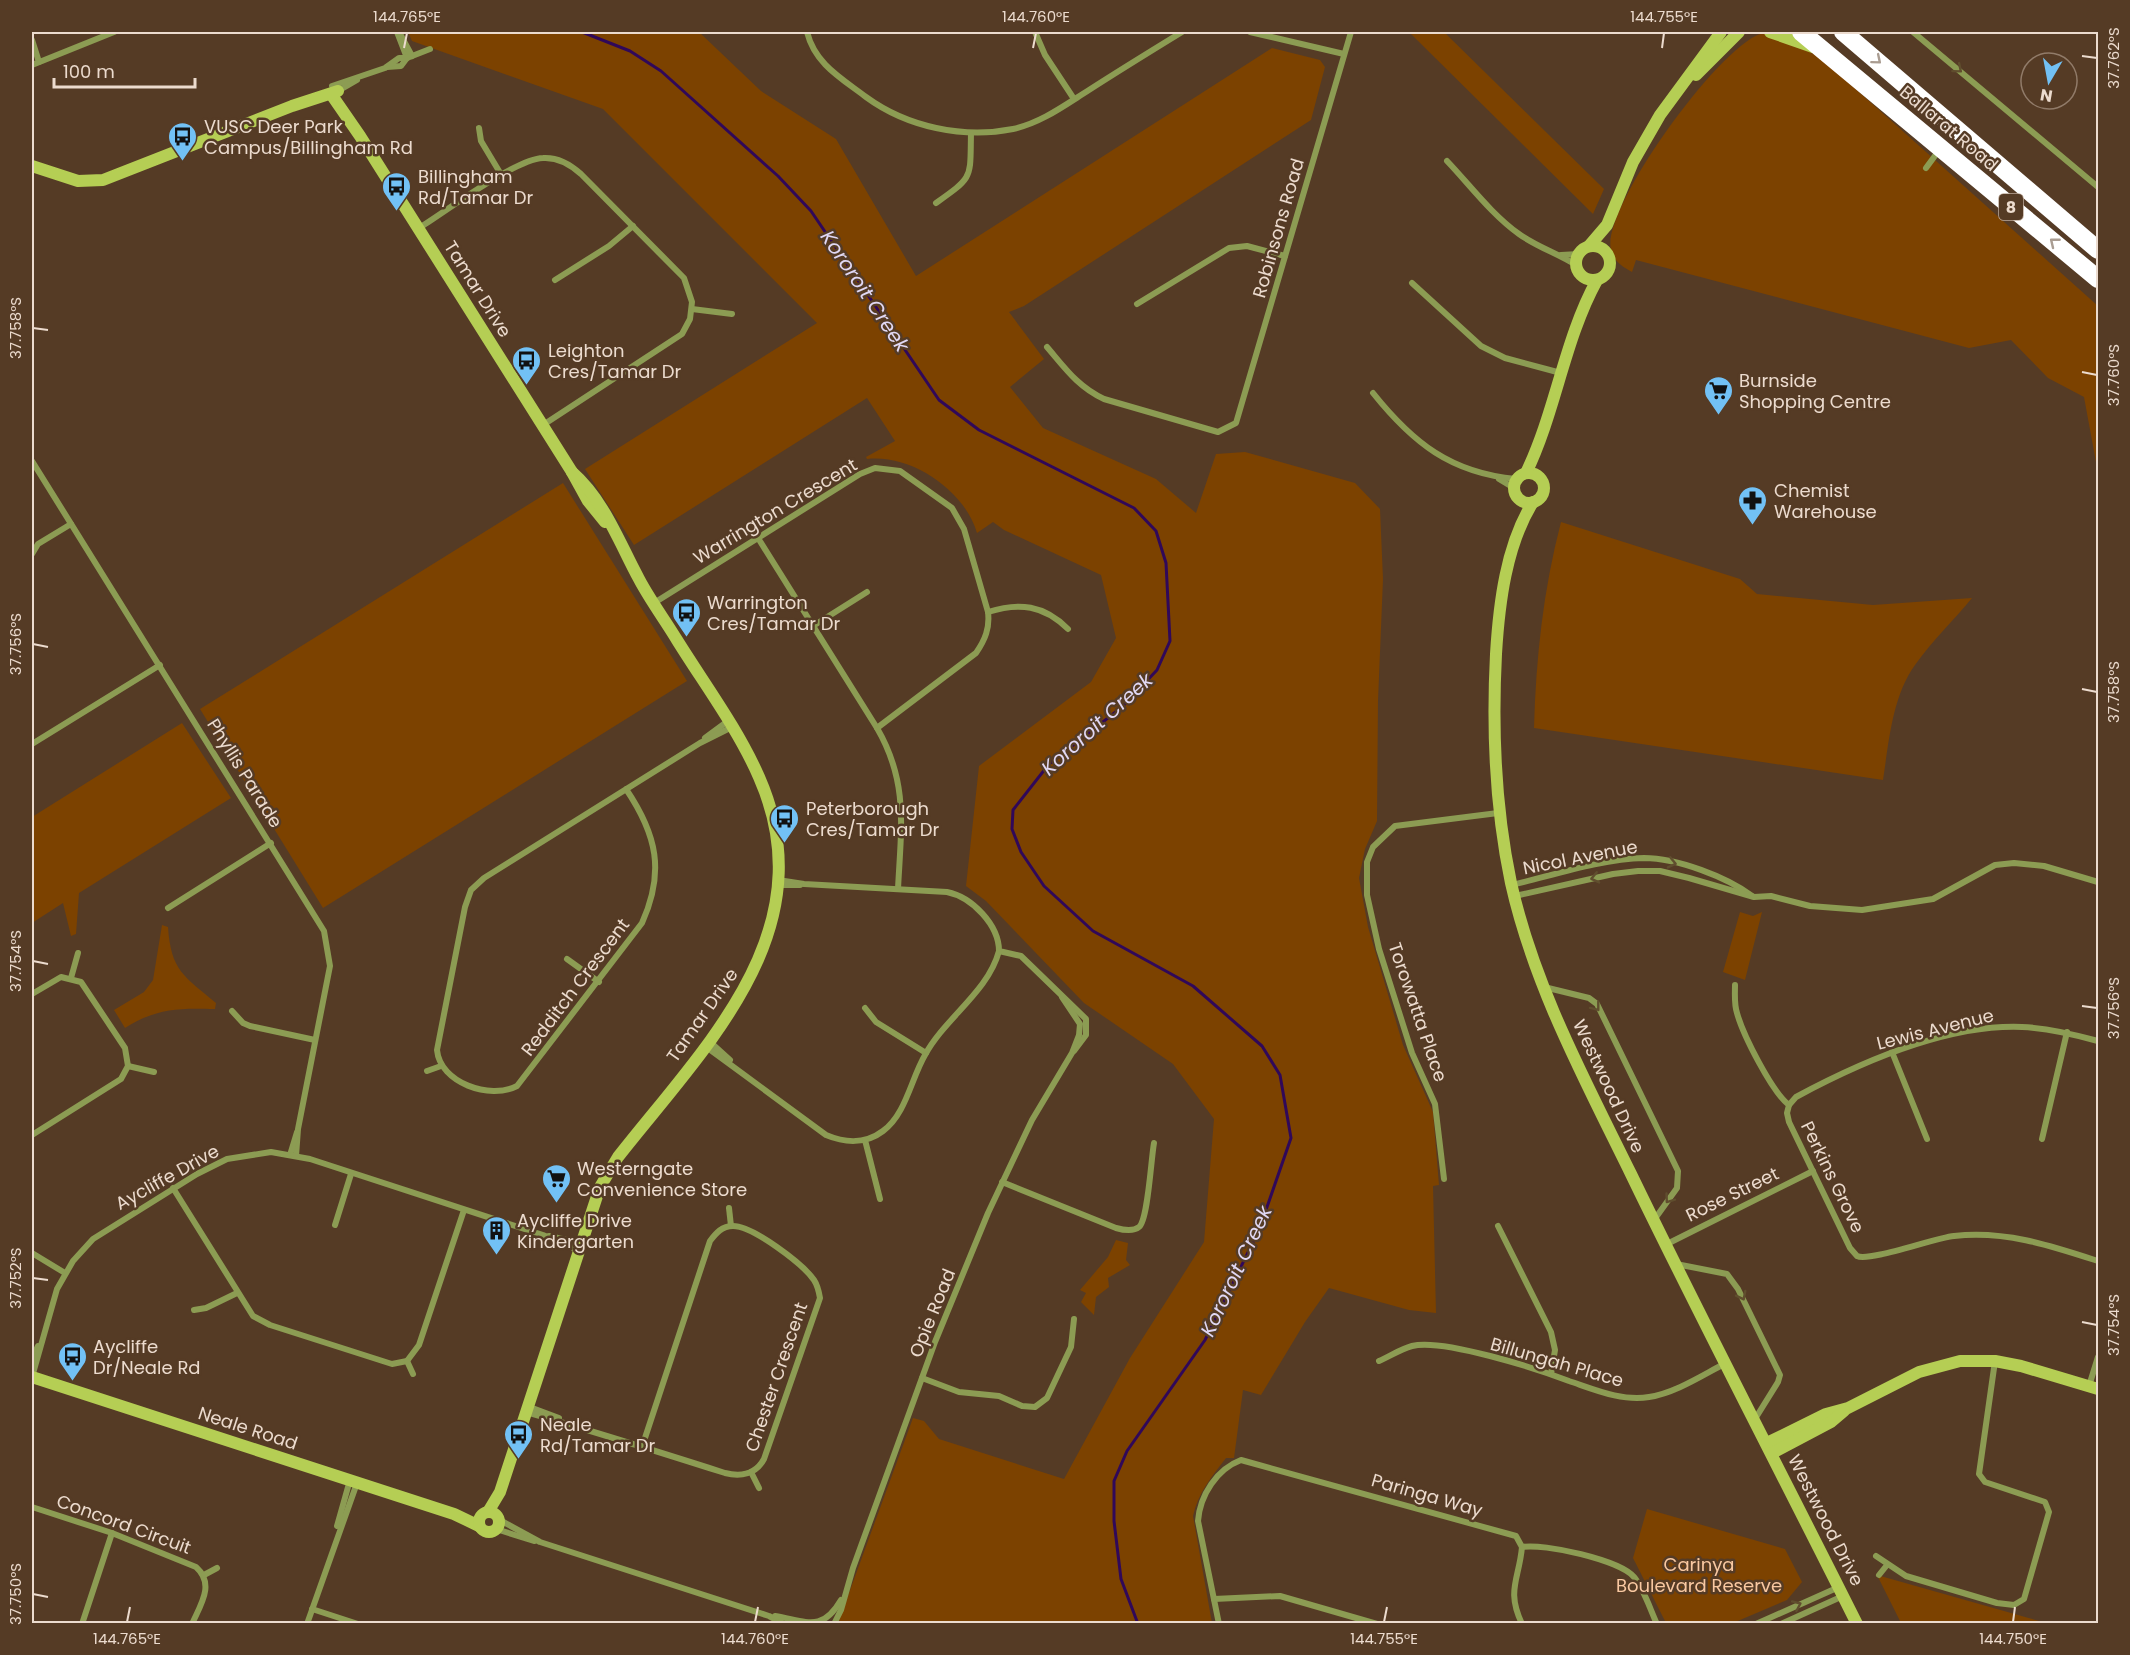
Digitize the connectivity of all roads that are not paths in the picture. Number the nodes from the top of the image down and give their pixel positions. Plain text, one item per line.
1 (114, 32) edge
2 (398, 32) edge
3 (807, 32) edge
4 (1035, 32) edge
5 (1182, 32) edge
6 (1250, 32) edge
7 (1350, 32) edge
8 (1721, 32) edge
9 (1739, 32) edge
10 (1770, 32) edge
11 (1801, 32) edge
12 (1843, 32) edge
13 (1913, 32) edge
14 (32, 40) edge
15 (430, 49) dead end
16 (1825, 52) junction
17 (1344, 54) junction
18 (410, 57) junction
19 (39, 62) junction
20 (32, 65) edge
21 (1682, 87) junction
22 (334, 91) junction
23 (1074, 99) junction
24 (479, 128) dead end
25 (971, 133) junction
26 (1940, 148) junction
27 (1447, 161) dead end
28 (32, 166) edge
29 (1926, 168) dead end
30 (502, 176) junction
31 (2098, 187) edge
32 (936, 203) dead end
33 (1607, 225) junction
34 (633, 226) junction
35 (418, 229) junction
36 (1589, 246) junction
37 (2098, 250) edge
38 (1608, 254) junction
39 (1560, 255) junction
40 (1284, 256) junction
41 (1579, 265) junction
42 (2098, 279) edge
43 (555, 280) dead end
44 (1597, 280) junction
45 (1412, 283) dead end
46 (1137, 303) dead end
47 (1584, 304) junction
48 (692, 309) junction
49 (732, 314) dead end
50 (1047, 347) dead end
51 (1561, 373) junction
52 (1373, 393) dead end
53 (542, 425) junction
54 (32, 460) edge
55 (1522, 483) junction
56 (1533, 502) junction
57 (1521, 521) junction
58 (71, 524) junction
59 (758, 538) junction
60 (32, 554) edge
61 (867, 592) dead end
62 (654, 603) junction
63 (988, 612) junction
64 (813, 626) junction
65 (1068, 629) dead end
66 (160, 665) junction
67 (730, 724) junction
68 (877, 728) junction
69 (32, 744) edge
70 (626, 789) junction
71 (1498, 813) junction
72 (271, 843) junction
73 (778, 882) junction
74 (2098, 882) edge
75 (898, 889) junction
76 (1514, 891) junction
77 (1754, 897) junction
78 (168, 908) dead end
79 (999, 951) junction
80 (78, 952) dead end
81 (567, 959) dead end
82 (71, 978) junction
83 (599, 982) junction
84 (1735, 985) dead end
85 (1543, 987) junction
86 (32, 993) edge
87 (865, 1008) dead end
88 (232, 1011) dead end
89 (2067, 1032) junction
90 (315, 1040) junction
91 (2098, 1041) edge
92 (706, 1043) junction
93 (1892, 1052) junction
94 (926, 1053) junction
95 (128, 1066) junction
96 (441, 1066) junction
97 (427, 1071) dead end
98 (154, 1072) dead end
99 (1790, 1105) junction
100 (32, 1135) edge
101 (1928, 1139) dead end
102 (2042, 1139) dead end
103 (865, 1140) junction
104 (1154, 1143) dead end
105 (293, 1155) junction
106 (1814, 1171) junction
107 (351, 1174) junction
108 (1444, 1179) dead end
109 (1002, 1182) junction
110 (173, 1188) junction
111 (880, 1199) dead end
112 (729, 1208) dead end
113 (464, 1210) junction
114 (1653, 1221) junction
115 (334, 1225) dead end
116 (731, 1226) junction
117 (1498, 1226) dead end
118 (1665, 1245) junction
119 (579, 1246) junction
120 (32, 1252) edge
121 (2098, 1261) edge
122 (1676, 1264) junction
123 (65, 1273) junction
124 (237, 1293) junction
125 (194, 1310) dead end
126 (1074, 1319) dead end
127 (40, 1340) junction
128 (2098, 1357) edge
129 (32, 1359) edge
130 (407, 1361) junction
131 (1379, 1361) dead end
132 (1995, 1361) junction
133 (1724, 1364) junction
134 (413, 1374) dead end
135 (1551, 1374) junction
136 (32, 1377) edge
137 (922, 1378) junction
138 (2094, 1388) edge
139 (526, 1409) junction
140 (1755, 1419) junction
141 (642, 1447) junction
142 (1769, 1448) junction
143 (751, 1472) junction
144 (354, 1481) junction
145 (759, 1488) dead end
146 (32, 1507) edge
147 (490, 1520) junction
148 (112, 1533) junction
149 (1522, 1546) junction
150 (1876, 1556) dead end
151 (1887, 1565) junction
152 (217, 1568) dead end
153 (204, 1575) junction
154 (1879, 1575) dead end
155 (1841, 1591) junction
156 (844, 1594) junction
157 (1214, 1599) junction
158 (312, 1609) junction
159 (769, 1616) junction
160 (82, 1623) edge
161 (192, 1623) edge
162 (307, 1623) edge
163 (358, 1623) edge
164 (784, 1623) edge
165 (818, 1623) edge
166 (834, 1623) edge
167 (1219, 1623) edge
168 (1377, 1623) edge
169 (1522, 1623) edge
170 (1657, 1623) edge
171 (1756, 1623) edge
172 (1781, 1623) edge
173 (1857, 1623) edge

1 - 19 street
2 - 18 street
3 - 25 street
4 - 23 street
5 - 23 street
6 - 17 street
7 - 17 street, Robinsons Road
8 - 21 street
9 - 21 street
10 - 16 street
11 - 16 highway, Ballarat Road / 8
12 -> 37 highway, Ballarat Road / 8
13 -> 31 street
14 - 19 street
15 - 18 street
16 - 26 highway, Ballarat Road / 8
17 - 40 street, Robinsons Road
18 - 22 street
19 - 20 street
21 - 33 street
22 - 28 street
22 - 35 street, Tamar Drive
23 - 25 street
24 - 30 street
25 - 32 street
26 - 29 street
42 -> 26 highway, Ballarat Road / 8
27 - 39 street
30 - 34 street
30 - 35 street
33 - 36 street
33 - 38 street
34 - 43 street
34 - 48 street
35 - 53 street, Tamar Drive
36 - 38 street
36 - 41 street
38 - 44 street
39 - 41 street
39 - 41 street
40 - 46 street
40 - 50 street, Robinsons Road
41 - 44 street
41 - 47 street
44 - 47 street
45 - 51 street
47 - 51 street
48 - 49 street
48 - 53 street
51 - 55 street
52 - 55 street
53 - 62 street, Tamar Drive
54 - 58 street, Phyllis Parade
55 - 56 street
55 - 56 street, Westwood Drive
55 - 57 street, Westwood Drive
56 - 57 street, Westwood Drive
57 - 71 street, Westwood Drive
58 - 60 street
58 - 66 street, Phyllis Parade
59 - 62 street, Warrington Crescent
59 - 63 street, Warrington Crescent
59 - 64 street
61 - 64 street
62 - 67 street, Tamar Drive
63 - 65 street
63 - 68 street, Warrington Crescent
64 - 68 street
66 - 69 street
66 - 72 street, Phyllis Parade
67 - 70 street
67 - 73 street, Tamar Drive
68 - 75 street
70 - 83 street, Redditch Crescent
70 - 96 street
71 - 76 street, Westwood Drive
71 - 108 street, Torowatta Place
72 - 78 street
72 - 90 street, Phyllis Parade
73 - 75 street
73 - 92 street, Tamar Drive
74 - 77 street, Nicol Avenue
75 - 79 street
77 -> 76 street, Nicol Avenue
76 -> 77 street, Nicol Avenue
76 - 85 street, Westwood Drive
79 - 94 street
79 - 109 street, Opie Road
80 - 82 street
81 - 83 street
82 - 86 street
82 - 95 street
83 - 96 street, Redditch Crescent
84 - 99 street, Perkins Grove
85 - 114 street, Westwood Drive
85 -> 114 street
87 - 94 street
88 - 90 street
89 - 91 street, Lewis Avenue
89 - 93 street, Lewis Avenue
89 - 102 street
90 - 105 street, Phyllis Parade
92 - 103 street
92 - 119 street, Tamar Drive
93 - 99 street, Lewis Avenue
93 - 101 street
94 - 103 street
95 - 98 street
95 - 100 street
96 - 97 street
99 - 106 street, Perkins Grove
103 - 111 street
104 - 109 street
105 - 107 street, Aycliffe Drive
105 - 110 street, Aycliffe Drive
106 - 118 street, Rose Street
106 - 121 street, Perkins Grove
107 - 113 street, Aycliffe Drive
107 - 115 street
109 - 137 street, Opie Road
110 - 123 street, Aycliffe Drive
110 - 124 street
112 - 116 street
113 - 119 street, Aycliffe Drive
113 - 130 street
114 - 118 street, Westwood Drive
116 - 141 street
116 - 143 street, Chester Crescent
117 - 135 street
118 - 122 street, Westwood Drive
119 - 139 street, Tamar Drive
120 - 123 street
122 - 133 street, Westwood Drive
122 -> 140 street
123 - 127 street, Aycliffe Drive
124 - 125 street
124 - 130 street
126 - 137 street
127 - 129 street, Aycliffe Drive
127 - 136 street, Aycliffe Drive
128 - 138 street
130 - 134 street
131 - 135 street, Billungah Place
132 - 138 street
132 - 142 street
132 - 151 street
133 - 135 street, Billungah Place
133 - 140 street, Westwood Drive
136 - 144 street, Neale Road
137 - 156 street, Opie Road
139 - 141 street, Chester Crescent
139 - 147 street, Tamar Drive
140 - 142 street, Westwood Drive
141 - 143 street, Chester Crescent
142 - 155 street, Westwood Drive
143 - 145 street, Chester Crescent
144 - 147 street, Neale Road
144 - 158 street
146 - 148 street, Concord Circuit
147 - 159 street, Neale Road
148 - 153 street, Concord Circuit
148 - 160 street
149 - 157 street, Paringa Way
149 - 169 street
149 - 170 street
150 - 151 street
151 - 154 street
152 - 153 street, Concord Circuit
153 - 161 street, Concord Circuit
171 -> 155 street
155 - 172 street
155 - 173 street, Westwood Drive
156 - 165 street, Opie Road
156 - 166 street, Opie Road
157 - 167 street
157 - 168 street
158 - 162 street
158 - 163 street
159 - 164 street, Neale Road
159 - 165 street, Neale Road

